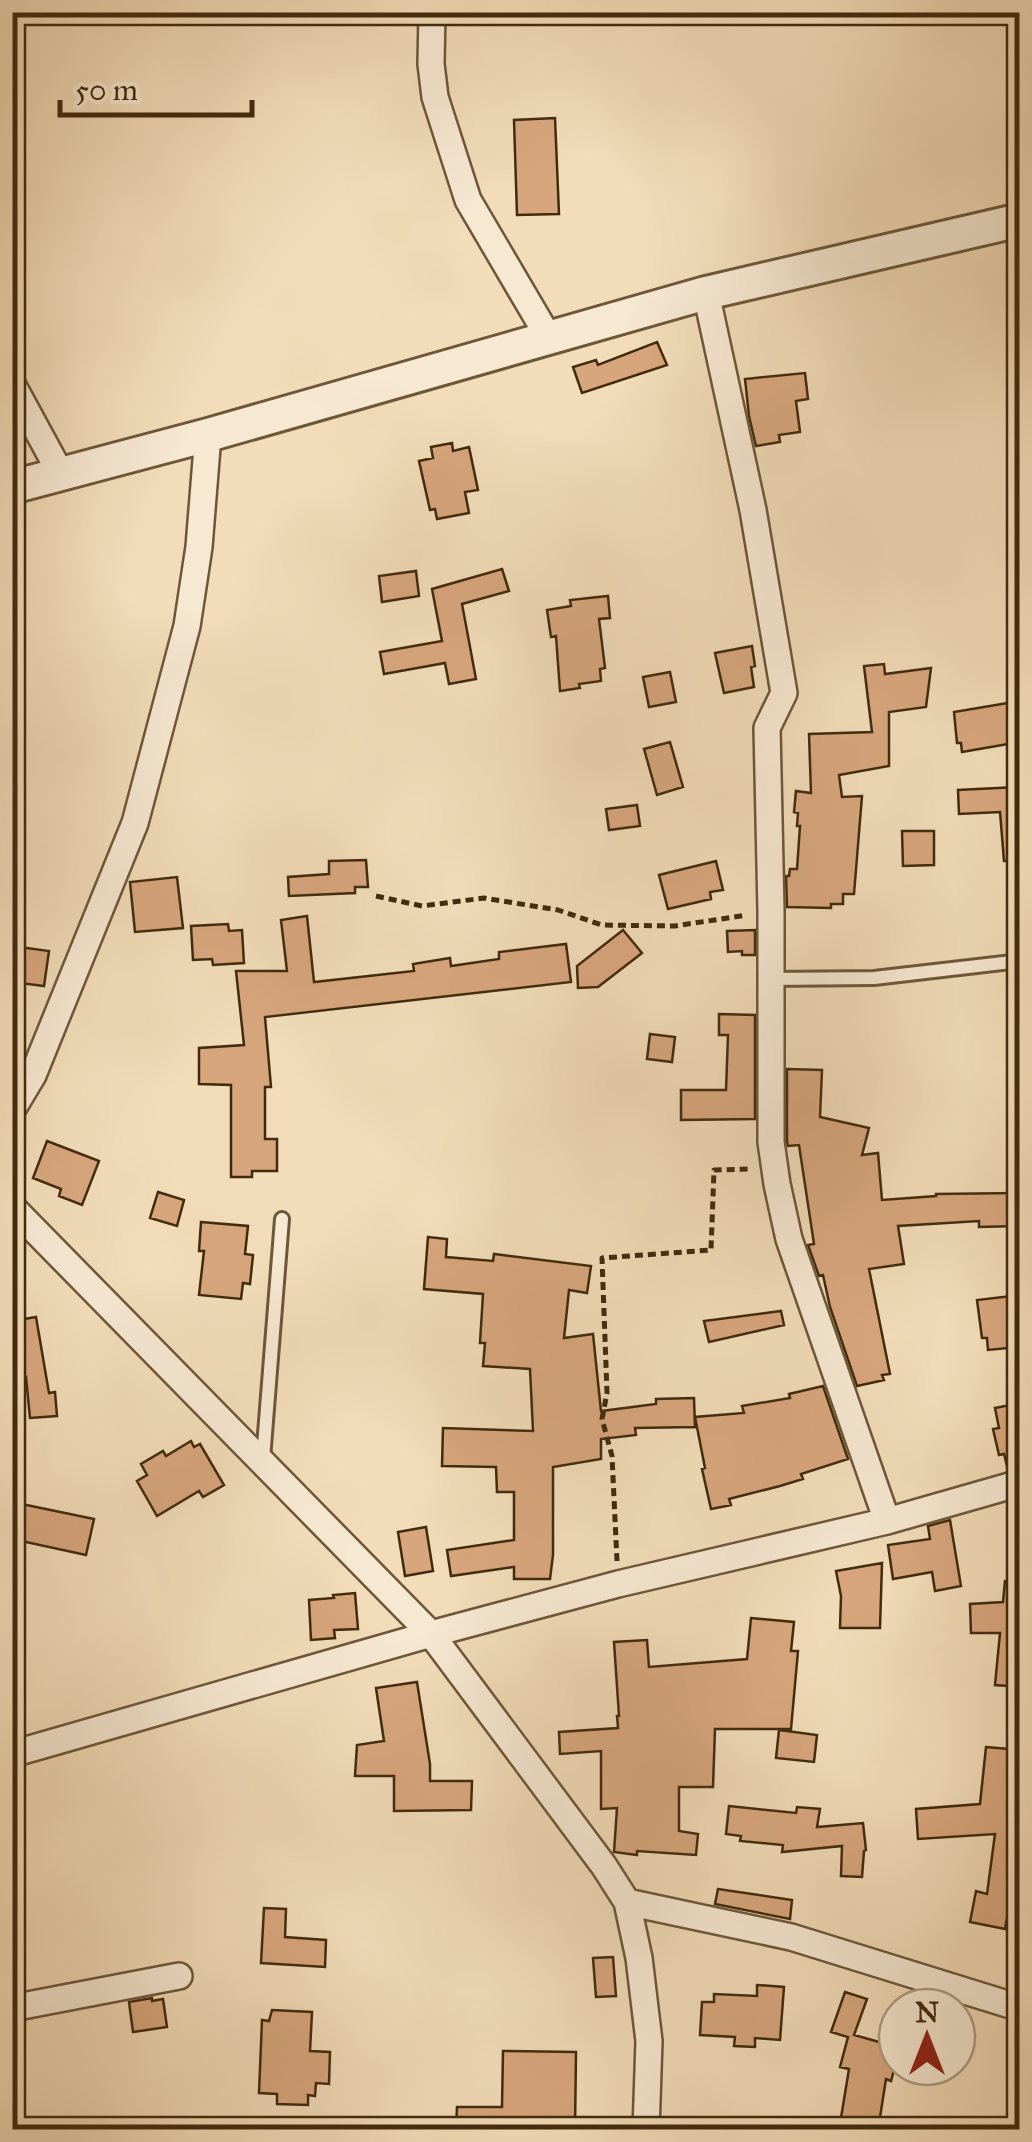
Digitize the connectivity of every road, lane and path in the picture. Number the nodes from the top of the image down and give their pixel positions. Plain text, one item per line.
1 (432, 12) edge
2 (1020, 220) edge
3 (706, 293) junction
4 (549, 338) junction
5 (12, 384) edge
6 (208, 436) junction
7 (62, 476) junction
8 (12, 488) edge
9 (376, 896) dead end
10 (771, 911) junction
11 (1020, 960) edge
12 (770, 980) junction
13 (12, 1110) edge
14 (774, 1168) junction
15 (12, 1207) edge
16 (282, 1219) dead end
17 (262, 1462) junction
18 (1020, 1484) edge
19 (887, 1520) junction
20 (618, 1584) junction
21 (431, 1634) junction
22 (12, 1754) edge
23 (627, 1902) junction
24 (179, 1976) dead end
25 (12, 2008) edge
26 (1020, 2008) edge
27 (646, 2130) edge

1 - 4 street
2 - 3 street
3 - 4 street
3 - 10 street
4 - 6 street
5 - 7 street
6 - 7 street
6 - 13 street
7 - 8 street
9 - 10 path
10 - 12 street
11 - 12 lane
12 - 14 street
14 - 19 street
14 - 20 path
15 - 17 street
16 - 17 lane
17 - 21 street
18 - 19 street
19 - 20 street
20 - 21 street
21 - 22 street
21 - 23 street
23 - 26 street
23 - 27 street
24 - 25 street

